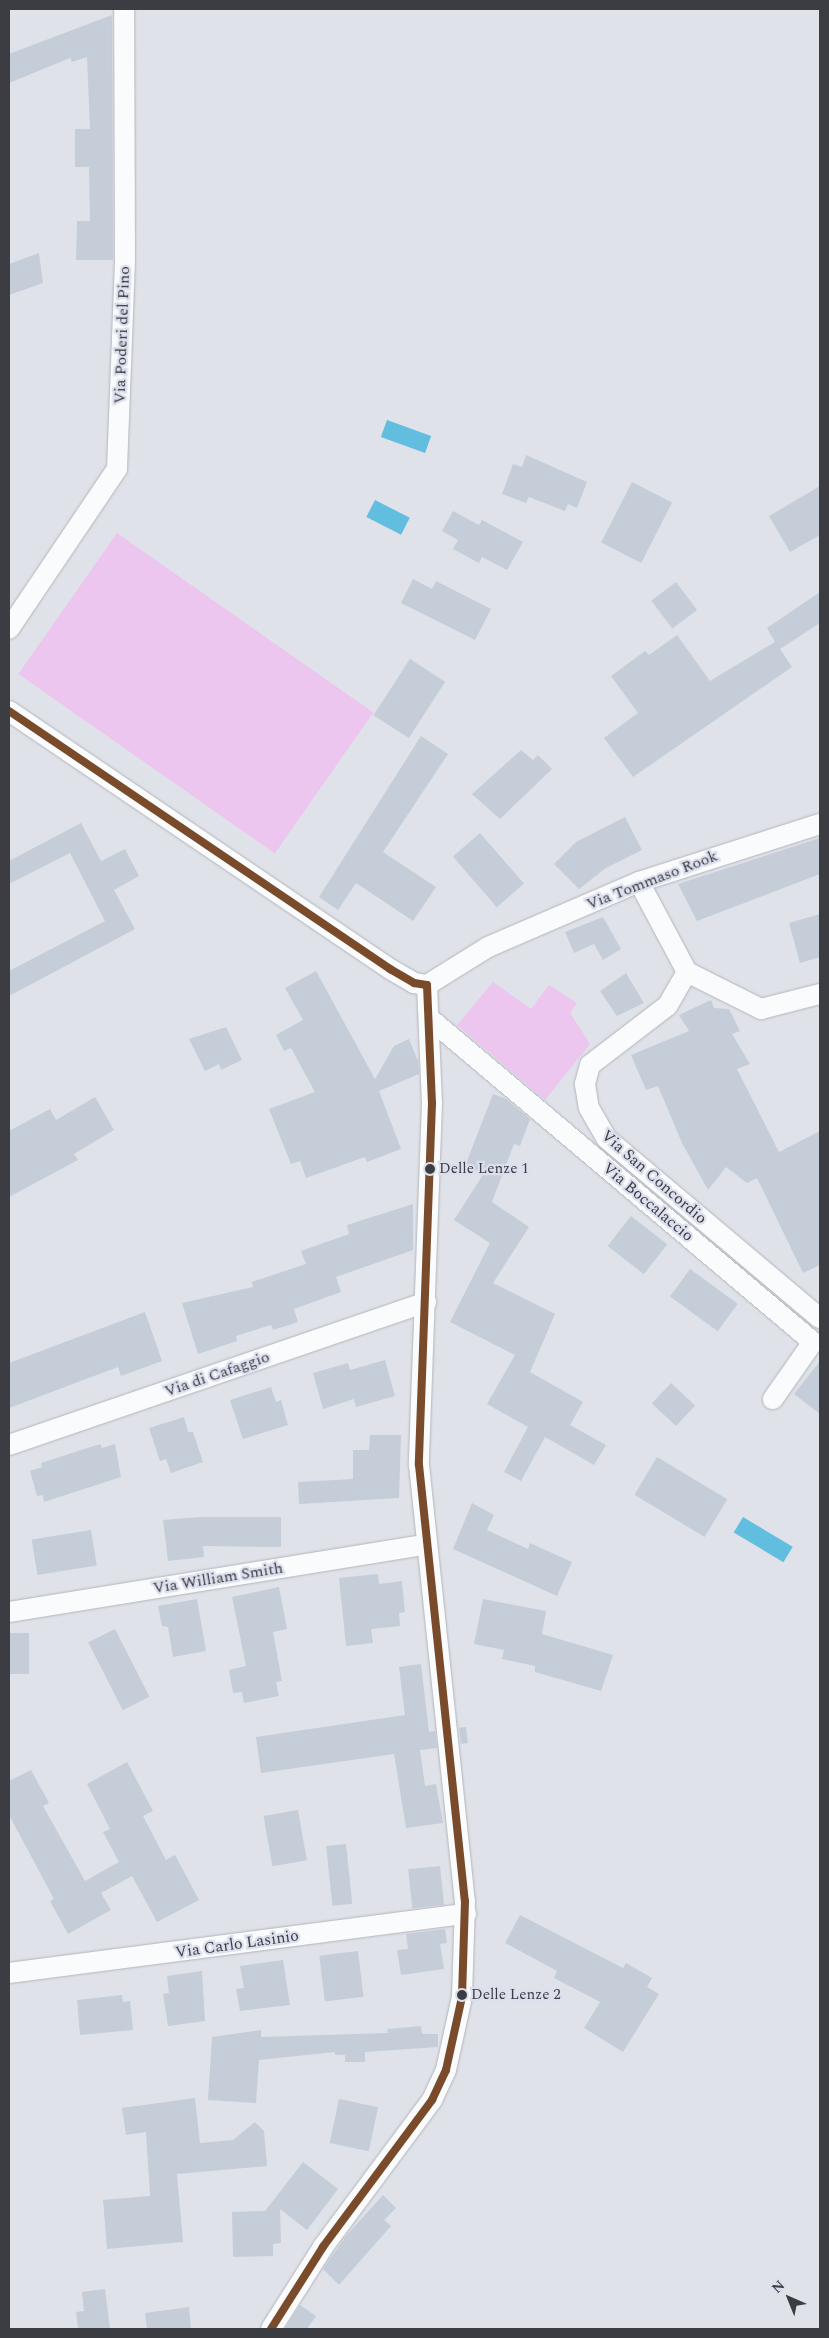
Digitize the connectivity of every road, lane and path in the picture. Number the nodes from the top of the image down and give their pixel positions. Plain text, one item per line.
1 (124, 9) edge
2 (9, 628) edge
3 (9, 711) edge
4 (820, 824) edge
5 (639, 882) junction
6 (687, 972) junction
7 (427, 985) junction
8 (820, 994) edge
9 (429, 1018) junction
10 (426, 1302) junction
11 (820, 1318) edge
12 (773, 1399) dead end
13 (9, 1445) edge
14 (427, 1544) junction
15 (9, 1612) edge
16 (466, 1914) junction
17 (9, 1973) edge
18 (271, 2329) edge

1 - 2 street, Via Poderi del Pino
3 - 7 street
4 - 5 street, Via Tommaso Rook
5 - 6 street
5 - 7 street, Via Tommaso Rook
6 - 8 street
6 - 11 street, Via San Concordio
7 - 9 street
9 - 10 street
9 - 12 street, Via Boccalaccio
10 - 13 street, Via di Cafaggio
10 - 14 street
14 - 15 street, Via William Smith
14 - 16 street
16 - 17 street, Via Carlo Lasinio
16 - 18 street

